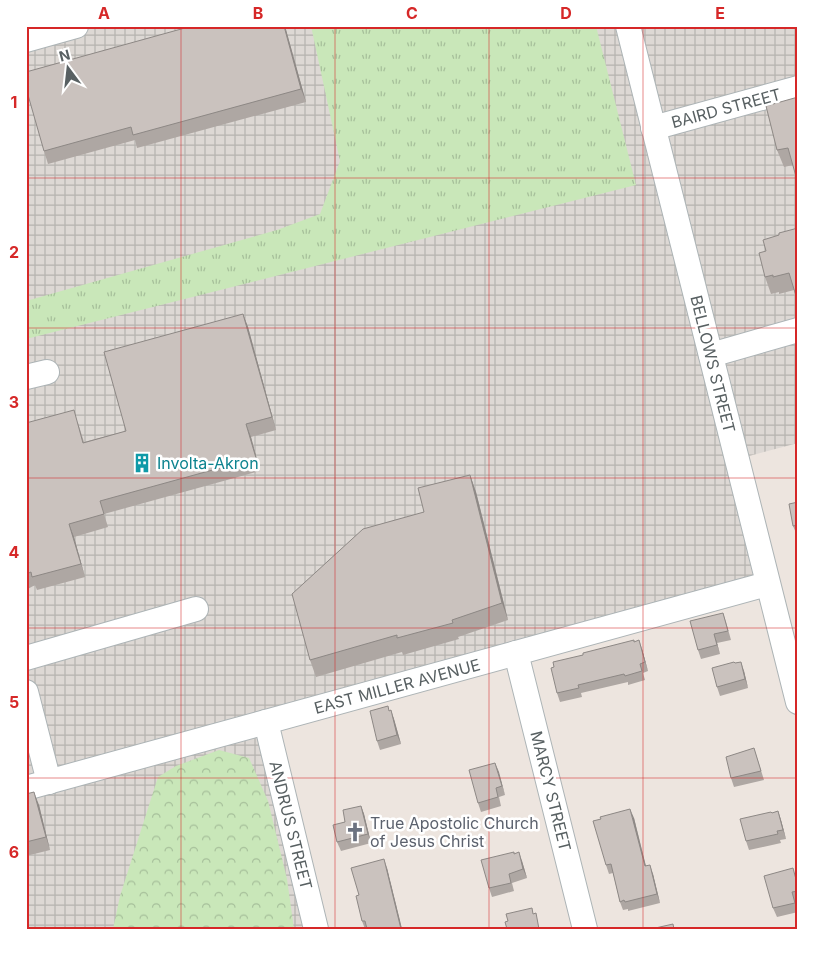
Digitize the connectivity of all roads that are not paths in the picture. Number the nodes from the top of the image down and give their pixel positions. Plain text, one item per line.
1 (76, 26) edge
2 (628, 26) edge
3 (40, 33) edge
4 (798, 88) edge
5 (653, 128) junction
6 (798, 330) edge
7 (711, 355) junction
8 (767, 584) junction
9 (196, 609) dead end
10 (516, 653) junction
11 (26, 658) edge
12 (793, 664) edge
13 (26, 692) edge
14 (798, 702) edge
15 (266, 722) junction
16 (37, 785) edge
17 (316, 929) edge
18 (585, 929) edge

1 - 3 street
2 - 5 street, BELLOWS STREET
4 - 5 street, BAIRD STREET
5 - 7 street, BELLOWS STREET
6 - 7 street
7 - 8 street, BELLOWS STREET
8 - 10 street, EAST MILLER AVENUE
8 - 12 street, BELLOWS STREET
9 - 11 street
10 - 15 street, EAST MILLER AVENUE
10 - 18 street, MARCY STREET
12 - 14 street, BELLOWS STREET
13 - 16 street
15 - 16 street, EAST MILLER AVENUE
15 - 17 street, ANDRUS STREET

